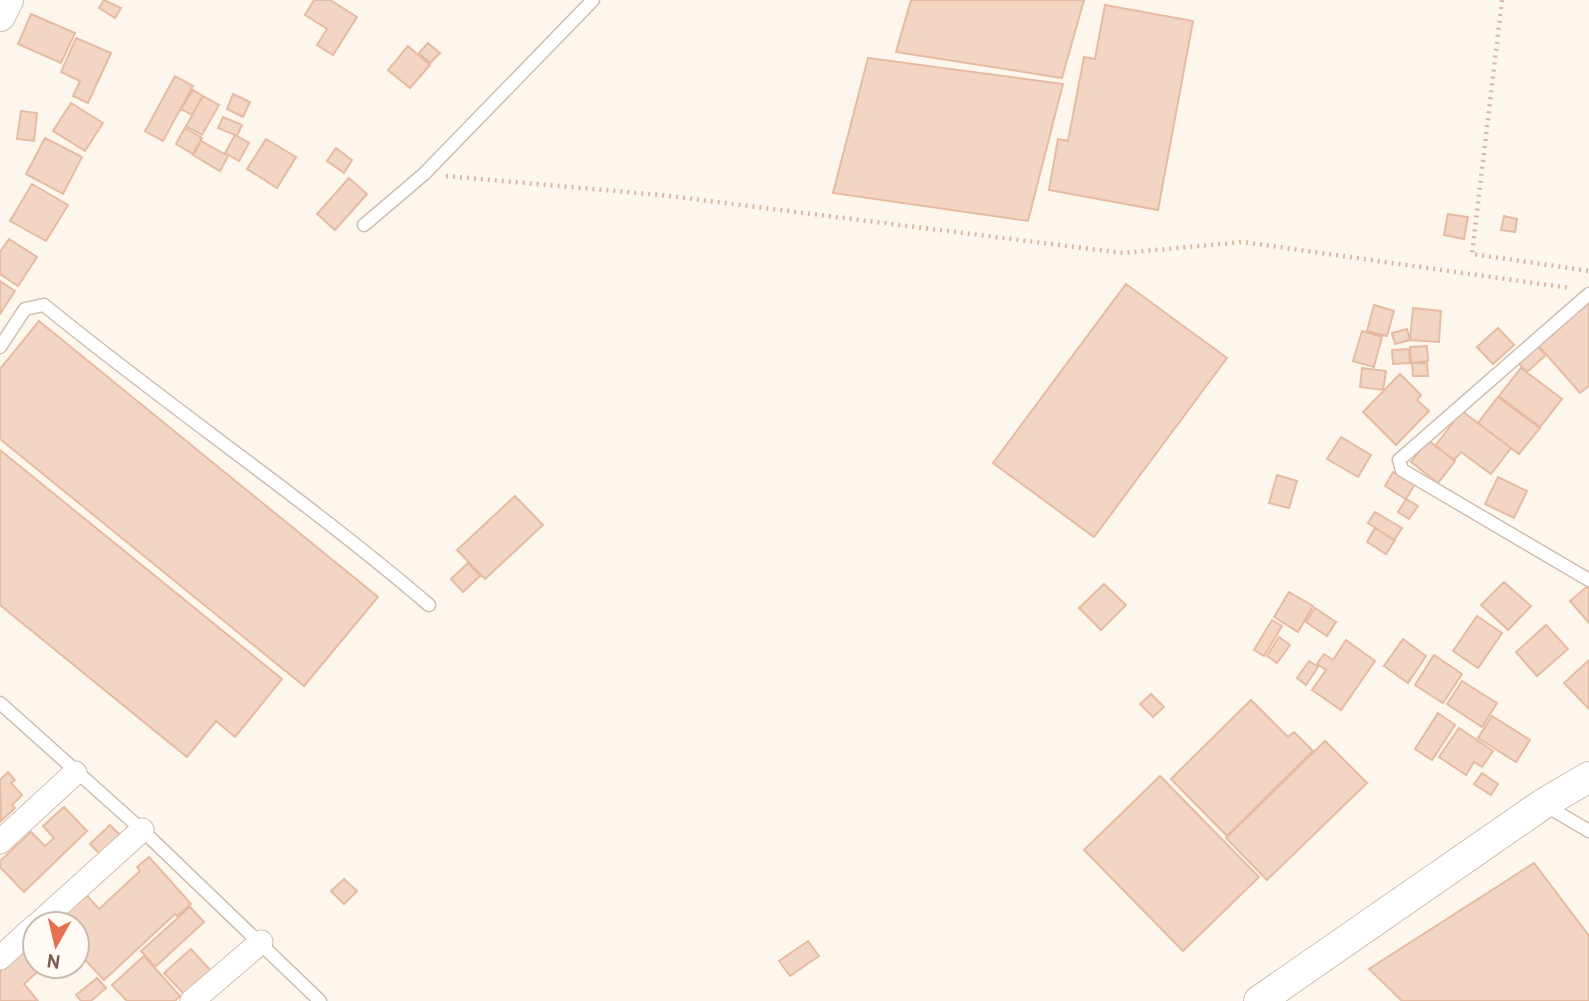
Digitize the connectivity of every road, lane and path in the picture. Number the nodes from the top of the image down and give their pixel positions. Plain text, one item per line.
1 (593, 0) edge
2 (1503, 0) edge
3 (424, 174) junction
4 (365, 225) dead end
5 (1589, 271) edge
6 (1575, 288) dead end
7 (1589, 294) edge
8 (0, 348) edge
9 (1589, 580) edge
10 (429, 605) dead end
11 (0, 704) edge
12 (75, 774) junction
13 (1589, 776) edge
14 (1543, 804) junction
15 (142, 830) junction
16 (1589, 831) edge
17 (0, 842) edge
18 (53, 910) edge
19 (21, 939) edge
20 (261, 942) junction
21 (0, 958) edge
22 (192, 1001) edge
23 (320, 1001) edge
24 (1259, 1001) edge

1 - 3 lane
2 - 5 path
3 - 4 lane
3 - 6 path
7 - 9 lane
8 - 10 lane
11 - 12 lane
12 - 15 lane
12 - 17 street
13 - 14 street
14 - 16 lane
14 - 24 street
15 - 18 street
15 - 20 lane
19 - 21 street
20 - 22 street
20 - 23 lane

